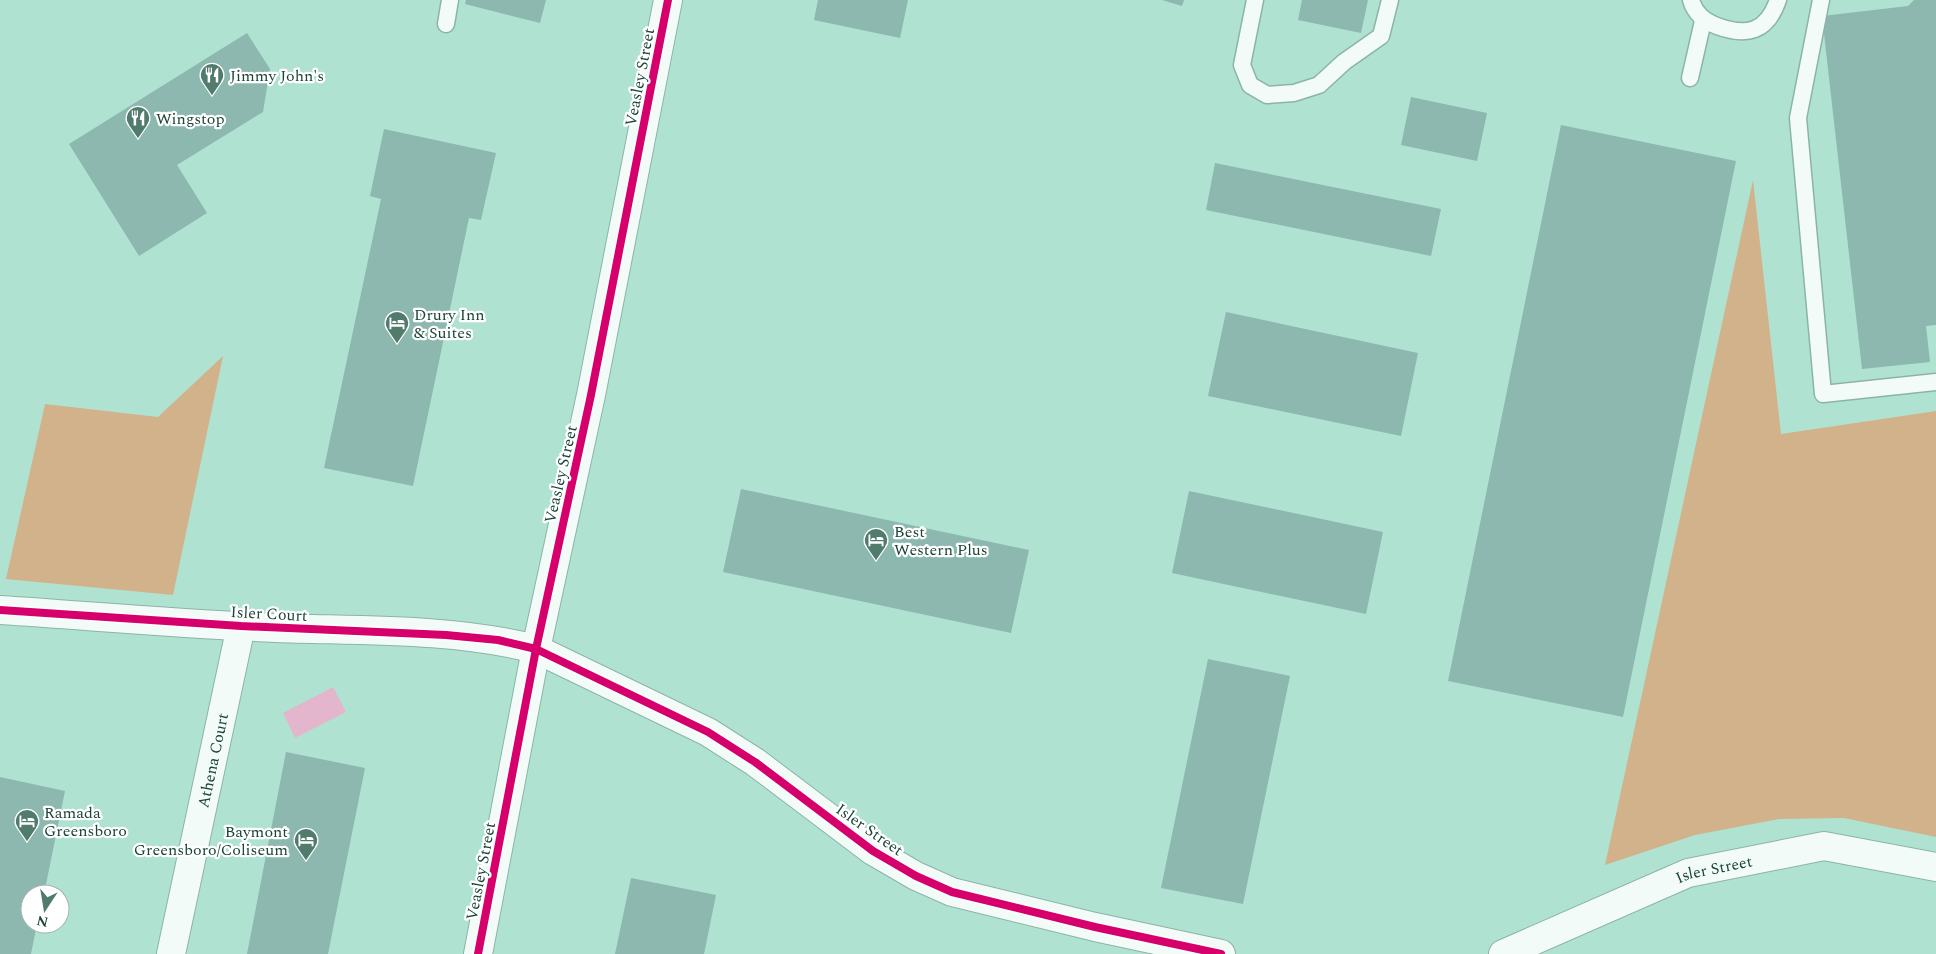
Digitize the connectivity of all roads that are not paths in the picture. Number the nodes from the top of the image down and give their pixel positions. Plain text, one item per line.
1 (450, 0) edge
2 (668, 0) edge
3 (1255, 0) edge
4 (1390, 0) edge
5 (1691, 0) edge
6 (1778, 0) edge
7 (1821, 0) edge
8 (1703, 21) junction
9 (446, 24) dead end
10 (1690, 78) dead end
11 (1936, 382) edge
12 (0, 610) edge
13 (241, 626) junction
14 (536, 650) junction
15 (1936, 868) edge
16 (171, 954) edge
17 (478, 954) edge
18 (1221, 954) edge
19 (1503, 954) edge

1 - 9 lane
2 - 14 street, Veasley Street
3 - 4 lane
5 - 8 lane
6 - 8 lane
7 - 11 lane
8 - 10 lane
12 - 13 street, Isler Court
13 - 14 street, Isler Court
13 - 16 street, Athena Court
14 - 17 street, Veasley Street
14 - 18 street, Isler Street
15 - 19 street, Isler Street

